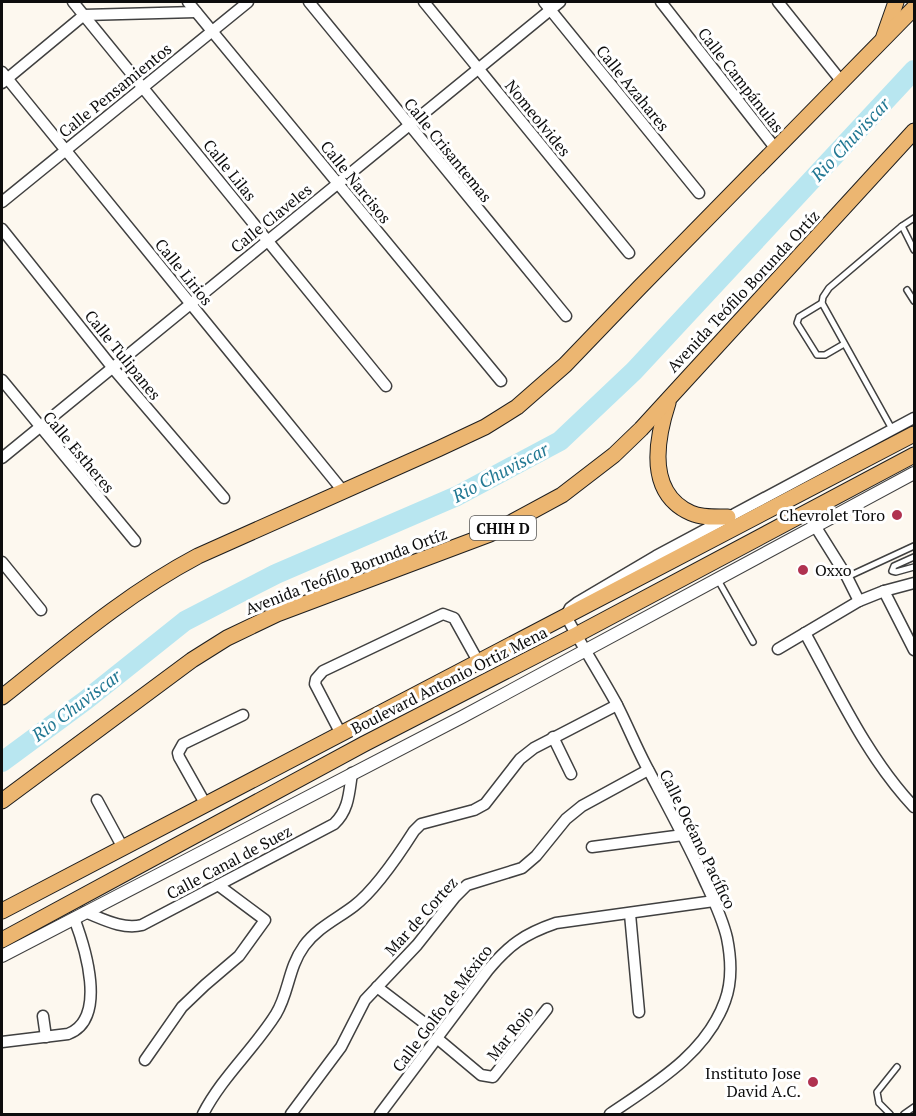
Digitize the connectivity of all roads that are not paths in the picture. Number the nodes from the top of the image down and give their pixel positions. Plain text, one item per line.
1 (73, 2) edge
2 (188, 2) edge
3 (248, 2) edge
4 (309, 2) edge
5 (424, 2) edge
6 (560, 2) edge
7 (660, 2) edge
8 (778, 2) edge
9 (896, 2) edge
10 (547, 5) edge
11 (915, 8) edge
12 (196, 12) junction
13 (84, 15) junction
14 (212, 30) junction
15 (883, 41) junction
16 (479, 68) junction
17 (3, 78) edge
18 (842, 82) junction
19 (144, 86) junction
20 (408, 125) junction
21 (915, 131) edge
22 (776, 149) junction
23 (65, 150) junction
24 (337, 183) junction
25 (699, 193) dead end
26 (2, 201) edge
27 (915, 218) edge
28 (902, 226) junction
29 (2, 229) edge
30 (267, 240) junction
31 (915, 250) edge
32 (629, 253) dead end
33 (907, 290) dead end
34 (915, 301) edge
35 (822, 303) junction
36 (190, 304) junction
37 (566, 316) dead end
38 (844, 344) junction
39 (112, 367) junction
40 (2, 380) edge
41 (501, 381) dead end
42 (386, 386) dead end
43 (670, 397) junction
44 (915, 418) edge
45 (39, 427) junction
46 (892, 429) junction
47 (915, 434) edge
48 (915, 455) edge
49 (2, 458) edge
50 (915, 473) edge
51 (342, 491) junction
52 (224, 498) dead end
53 (851, 498) junction
54 (728, 517) junction
55 (811, 519) junction
56 (135, 542) dead end
57 (915, 546) edge
58 (915, 557) edge
59 (2, 562) edge
60 (915, 567) edge
61 (847, 577) junction
62 (717, 579) junction
63 (915, 583) edge
64 (884, 591) junction
65 (859, 601) junction
66 (41, 610) dead end
67 (566, 616) junction
68 (805, 633) junction
69 (576, 635) junction
70 (753, 642) dead end
71 (778, 649) dead end
72 (915, 650) edge
73 (586, 651) junction
74 (479, 663) junction
75 (2, 697) edge
76 (617, 705) junction
77 (243, 715) dead end
78 (341, 734) junction
79 (553, 737) junction
80 (648, 771) junction
81 (352, 773) junction
82 (571, 774) dead end
83 (97, 800) dead end
84 (2, 801) edge
85 (206, 805) junction
86 (915, 807) edge
87 (683, 835) junction
88 (592, 847) dead end
89 (123, 848) junction
90 (218, 885) junction
91 (714, 901) junction
92 (2, 911) edge
93 (630, 914) junction
94 (79, 915) junction
95 (2, 940) edge
96 (2, 956) edge
97 (377, 987) junction
98 (547, 1009) dead end
99 (639, 1012) dead end
100 (43, 1016) dead end
101 (427, 1025) dead end
102 (46, 1037) junction
103 (438, 1039) junction
104 (2, 1042) edge
105 (145, 1060) dead end
106 (897, 1067) dead end
107 (915, 1107) edge
108 (203, 1114) edge
109 (291, 1114) edge
110 (380, 1114) edge
111 (610, 1114) edge
112 (890, 1114) edge
113 (904, 1114) edge

1 - 13 street, Calle Lilas
2 - 12 street, Calle Narcisos
3 - 14 street, Calle Pensamientos
4 - 20 street, Calle Crisantemas
5 - 16 street, Nomeolvides
6 - 10 street, Calle Claveles
7 - 22 street, Calle Campánulas
8 - 18 street
9 - 15 main road
10 - 16 street, Calle Claveles
10 - 25 street, Calle Azahares
11 - 15 main road
12 - 13 street
12 - 14 street, Calle Narcisos
13 - 17 street
13 - 19 street, Calle Lilas
14 - 19 street, Calle Pensamientos
14 - 24 street, Calle Narcisos
15 - 18 main road
16 - 20 street, Calle Claveles
16 - 32 street, Nomeolvides
17 - 23 street, Calle Lirios
18 - 22 main road
19 - 23 street, Calle Pensamientos
19 - 30 street, Calle Lilas
20 - 24 street, Calle Claveles
20 - 37 street, Calle Crisantemas
21 - 43 main road, Avenida Teófilo Borunda Ortíz / CHIH D
22 - 51 main road
23 - 26 street, Calle Pensamientos
23 - 36 street, Calle Lirios
24 - 30 street, Calle Claveles
24 - 41 street, Calle Narcisos
27 - 28 lane
28 - 31 lane
28 - 35 lane
29 - 39 street, Calle Tulipanes
30 - 36 street, Calle Claveles
30 - 42 street, Calle Lilas
33 - 34 lane
35 - 38 lane
35 - 38 lane
36 - 39 street, Calle Claveles
36 - 51 street, Calle Lirios
38 - 46 lane
39 - 45 street, Calle Claveles
39 - 52 street, Calle Tulipanes
40 - 45 street, Calle Estheres
43 - 54 main road
43 - 84 main road, Avenida Teófilo Borunda Ortíz / CHIH D
44 - 46 street
45 - 49 street, Calle Claveles
45 - 56 street, Calle Estheres
46 - 54 street
47 - 67 main road, Boulevard Antonio Ortiz Mena
48 - 53 main road, Boulevard Antonio Ortiz Mena
50 - 53 street, Boulevard Antonio Ortiz Mena
51 - 75 main road
53 - 55 main road, Boulevard Antonio Ortiz Mena
54 - 67 street
55 - 61 street
55 - 62 street, Boulevard Antonio Ortiz Mena
55 - 69 main road, Boulevard Antonio Ortiz Mena
57 - 61 lane
58 - 60 lane
59 - 66 street
61 - 65 street
62 - 70 lane
62 - 73 street, Boulevard Antonio Ortiz Mena
63 - 64 street
64 - 65 street
64 - 72 street
65 - 68 street
67 - 69 street, Calle Océano Pacífico
67 - 74 main road, Boulevard Antonio Ortiz Mena
68 - 71 street
68 - 86 street
69 - 73 street, Calle Océano Pacífico
69 - 95 main road, Boulevard Antonio Ortiz Mena
73 - 76 street, Calle Océano Pacífico
73 - 81 street, Boulevard Antonio Ortiz Mena
74 - 78 main road, Boulevard Antonio Ortiz Mena
74 - 78 street
76 - 79 street
76 - 80 street, Calle Océano Pacífico
77 - 85 street
78 - 85 main road, Boulevard Antonio Ortiz Mena
79 - 82 street
79 - 108 street
80 - 87 street, Calle Océano Pacífico
80 - 97 street, Mar de Cortez
81 - 90 street, Calle Canal de Suez
81 - 94 street, Boulevard Antonio Ortiz Mena
83 - 89 street
85 - 89 main road, Boulevard Antonio Ortiz Mena
87 - 88 street
87 - 91 street, Calle Océano Pacífico
89 - 92 main road, Boulevard Antonio Ortiz Mena
90 - 94 street, Calle Canal de Suez
90 - 105 street
91 - 93 street, Calle Golfo de México
91 - 111 street, Calle Océano Pacífico
93 - 99 street
93 - 103 street, Calle Golfo de México
94 - 96 street, Boulevard Antonio Ortiz Mena
94 - 102 street
97 - 101 street
97 - 109 street, Mar de Cortez
98 - 103 street, Mar Rojo
100 - 102 street
102 - 104 street
103 - 110 street, Calle Golfo de México
106 - 112 lane
107 - 113 lane

